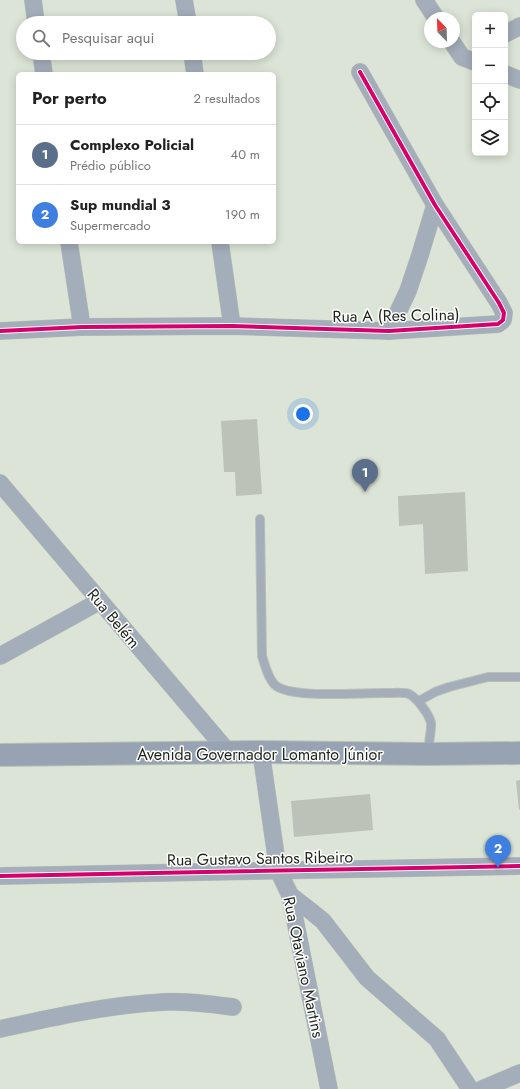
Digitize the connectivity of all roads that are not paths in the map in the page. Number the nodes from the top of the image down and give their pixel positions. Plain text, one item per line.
1 (32, 0) edge
2 (184, 0) edge
3 (424, 0) edge
4 (432, 12) edge
5 (35, 16) edge
6 (187, 16) edge
7 (520, 26) edge
8 (508, 32) edge
9 (460, 48) edge
10 (471, 56) edge
11 (41, 60) edge
12 (193, 60) edge
13 (44, 72) edge
14 (195, 72) edge
15 (360, 72) dead end
16 (508, 75) edge
17 (520, 80) edge
18 (435, 205) junction
19 (69, 244) edge
20 (220, 244) edge
21 (232, 326) junction
22 (82, 327) junction
23 (0, 331) edge
24 (390, 331) junction
25 (3, 491) edge
26 (260, 520) dead end
27 (100, 601) junction
28 (0, 656) edge
29 (520, 677) edge
30 (419, 701) junction
31 (261, 752) junction
32 (229, 753) junction
33 (520, 753) edge
34 (428, 754) junction
35 (0, 755) edge
36 (520, 866) edge
37 (278, 870) junction
38 (0, 876) edge
39 (290, 895) junction
40 (233, 1007) dead end
41 (0, 1029) edge
42 (520, 1072) edge
43 (329, 1089) edge
44 (470, 1089) edge
45 (482, 1089) edge

1 - 5 street
2 - 6 street
3 - 4 street
7 - 8 street
9 - 10 street
11 - 13 street
12 - 14 street
15 - 18 street, Rua A (Res Colina)
16 - 17 street
18 - 24 street
18 - 24 street, Rua A (Res Colina)
19 - 22 street
20 - 21 street
21 - 22 street, Rua A (Res Colina)
21 - 24 street, Rua A (Res Colina)
22 - 23 street, Rua A (Res Colina)
25 - 27 street, Rua Belém
26 - 30 lane
27 - 28 street
27 - 32 street, Rua Belém
29 - 30 lane
30 - 34 lane
31 - 32 main road, Avenida Governador Lomanto Júnior
31 - 34 main road, Avenida Governador Lomanto Júnior
31 - 37 street, Rua Otaviano Martins
32 - 35 main road, Avenida Governador Lomanto Júnior
33 - 34 main road, Avenida Governador Lomanto Júnior
36 - 37 street, Rua Gustavo Santos Ribeiro
37 - 38 street, Rua Gustavo Santos Ribeiro
37 - 39 street, Rua Otaviano Martins
39 - 43 street, Rua Otaviano Martins
39 - 44 street
40 - 41 street
42 - 45 street

